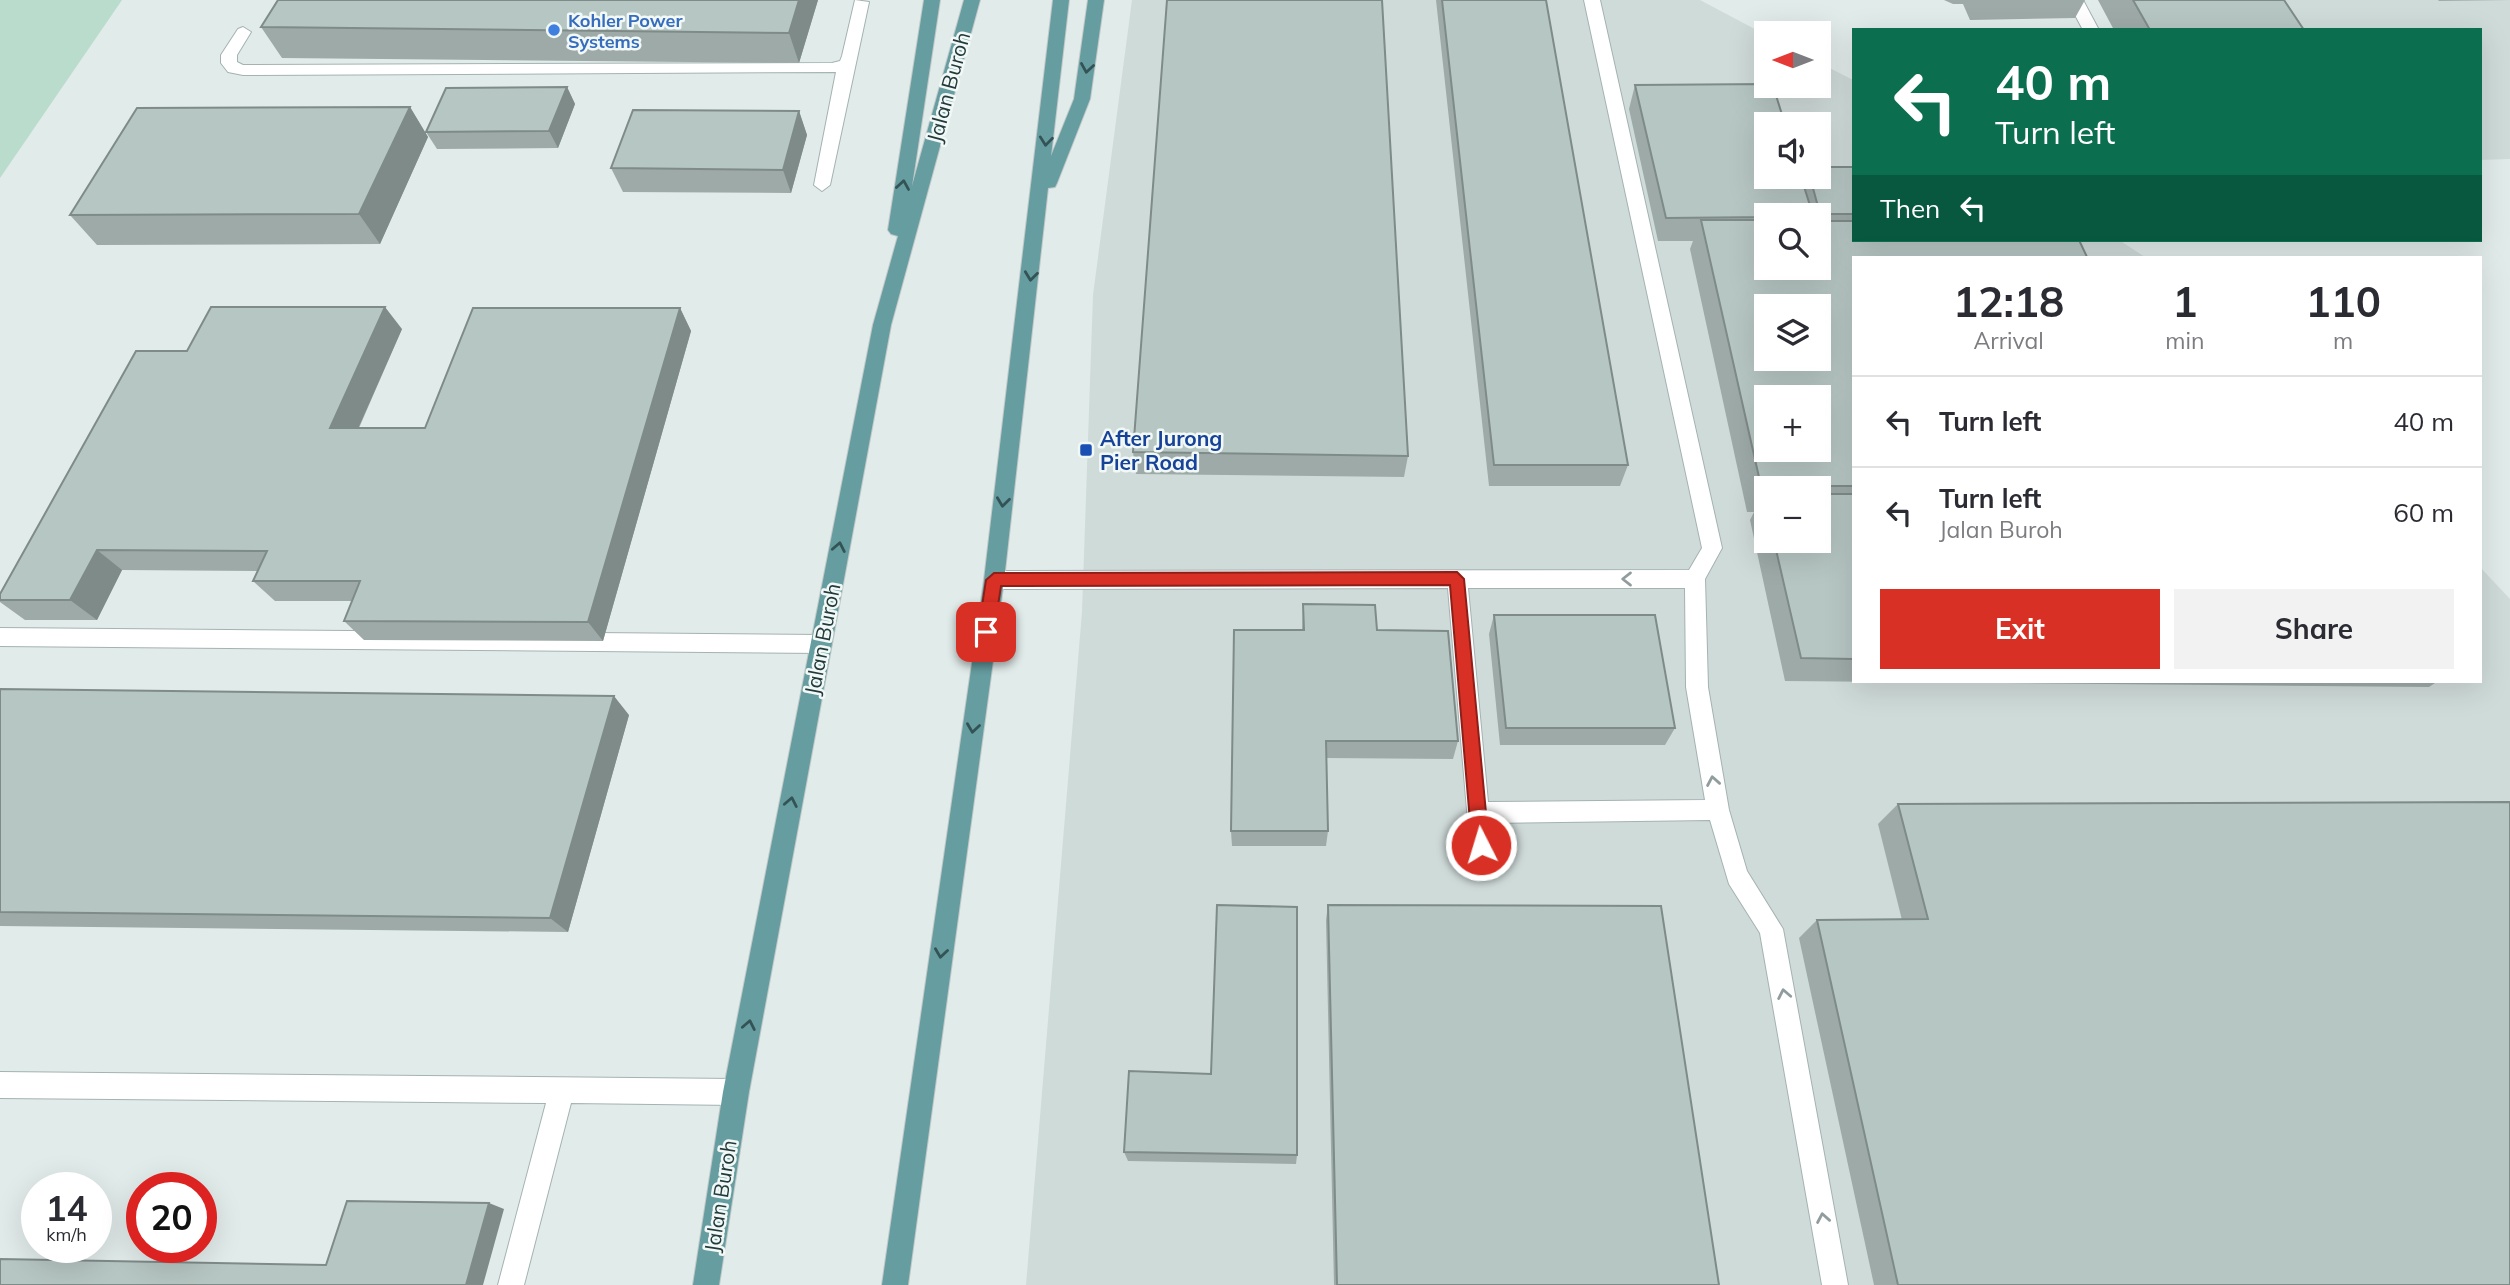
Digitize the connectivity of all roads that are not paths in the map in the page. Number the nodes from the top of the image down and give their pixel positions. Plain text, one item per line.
1 (932, 0) edge
2 (972, 0) edge
3 (1062, 0) edge
4 (1096, 0) edge
5 (1592, 0) edge
6 (2075, 0) edge
7 (861, 2) dead end
8 (2090, 28) edge
9 (243, 32) dead end
10 (846, 64) junction
11 (822, 185) dead end
12 (1039, 209) junction
13 (882, 325) junction
14 (1457, 579) junction
15 (1695, 579) junction
16 (994, 580) junction
17 (0, 637) edge
18 (821, 644) junction
19 (1718, 810) junction
20 (1478, 813) junction
21 (1481, 845) dead end
22 (0, 1085) edge
23 (562, 1090) junction
24 (736, 1092) junction
25 (511, 1285) edge
26 (706, 1285) edge
27 (895, 1285) edge
28 (1835, 1285) edge

13 -> 1 main road
2 - 13 main road, Jalan Buroh
3 -> 12 main road
4 -> 12 main road
5 - 15 lane
6 - 8 lane
7 - 10 lane
9 - 10 lane
10 - 11 lane
12 -> 16 main road
18 -> 13 main road, Jalan Buroh
15 -> 14 lane
14 - 16 lane
14 - 20 lane
19 -> 15 lane
16 -> 27 main road
17 - 18 lane
24 -> 18 main road, Jalan Buroh
19 - 20 lane
28 -> 19 lane
20 - 21 lane
22 - 23 lane
23 - 24 lane
23 - 25 lane
24 - 26 main road, Jalan Buroh

